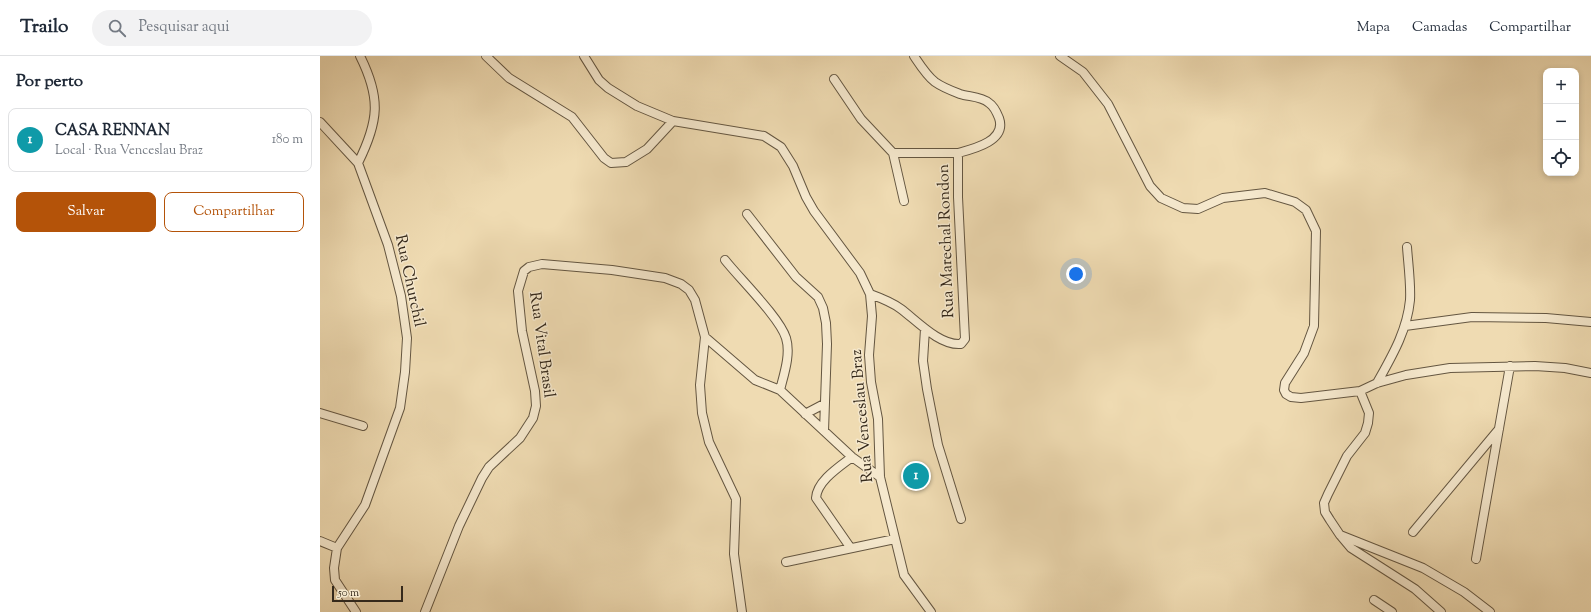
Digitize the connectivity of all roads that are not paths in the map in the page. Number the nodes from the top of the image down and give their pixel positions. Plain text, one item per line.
1 (360, 56) edge
2 (486, 56) edge
3 (584, 56) edge
4 (914, 56) edge
5 (1060, 56) edge
6 (834, 78) dead end
7 (672, 121) junction
8 (320, 122) edge
9 (958, 153) junction
10 (893, 154) junction
11 (358, 163) junction
12 (904, 201) dead end
13 (747, 214) dead end
14 (1407, 247) dead end
15 (725, 260) dead end
16 (870, 294) junction
17 (1591, 322) edge
18 (1405, 326) junction
19 (925, 330) junction
20 (705, 337) junction
21 (1510, 366) junction
22 (1591, 373) edge
23 (1377, 383) junction
24 (780, 390) junction
25 (1360, 391) junction
26 (824, 404) junction
27 (320, 413) edge
28 (805, 414) junction
29 (363, 426) dead end
30 (1499, 429) junction
31 (824, 432) junction
32 (852, 458) junction
33 (880, 477) junction
34 (961, 519) dead end
35 (1412, 532) dead end
36 (1340, 535) junction
37 (895, 539) junction
38 (320, 541) edge
39 (850, 547) junction
40 (337, 548) junction
41 (1476, 559) dead end
42 (786, 562) dead end
43 (1374, 600) dead end
44 (356, 612) edge
45 (424, 612) edge
46 (742, 612) edge
47 (931, 612) edge
48 (1392, 612) edge
49 (1441, 612) edge
50 (1490, 612) edge

1 - 11 street
2 - 7 street
3 - 7 street, Rua Venceslau Braz
4 - 9 street, Rua Marechal Rondon
5 - 25 street
6 - 10 street
7 - 16 street, Rua Venceslau Braz
8 - 11 street, Rua Churchil
9 - 10 street
9 - 19 street, Rua Marechal Rondon
10 - 12 street
11 - 40 street, Rua Churchil
13 - 26 street
14 - 18 street
15 - 24 street
16 - 19 street, Rua Marechal Rondon
16 - 33 street, Rua Venceslau Braz
17 - 18 street
18 - 23 street
19 - 34 street
20 - 24 street
20 - 45 street, Rua Vital Brasil
20 - 46 street, Rua Vital Brasil
21 - 22 street
21 - 23 street
21 - 30 street
23 - 25 street
24 - 28 street
25 - 36 street
26 - 28 street
26 - 31 street
27 - 29 street
28 - 31 street
30 - 35 street
30 - 41 street
31 - 32 street
32 - 33 street
32 - 39 street
33 - 37 street, Rua Venceslau Braz
36 - 49 street
36 - 50 street
37 - 39 street
37 - 47 street, Rua Venceslau Braz
38 - 40 street
39 - 42 street
40 - 44 street, Rua Churchil
43 - 48 street

